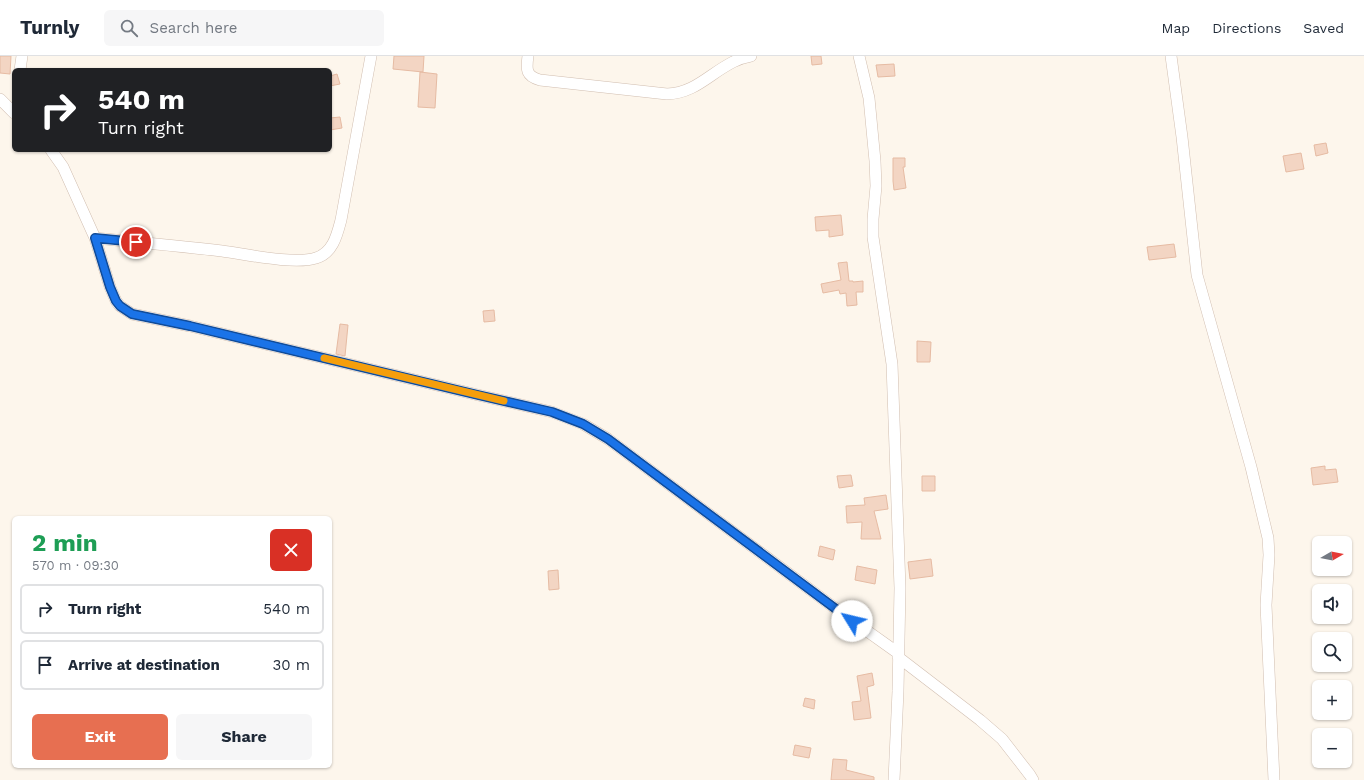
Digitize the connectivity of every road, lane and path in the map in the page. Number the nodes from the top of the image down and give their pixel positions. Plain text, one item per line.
1 (22, 56) edge
2 (371, 56) edge
3 (528, 56) edge
4 (751, 56) edge
5 (859, 56) edge
6 (1171, 56) edge
7 (20, 68) edge
8 (0, 99) edge
9 (12, 107) edge
10 (52, 152) edge
11 (95, 238) junction
12 (898, 655) junction
13 (894, 780) edge
14 (1034, 780) edge
15 (1274, 780) edge

1 - 7 street
2 - 11 street
3 - 4 street
5 - 12 street
6 - 15 street
8 - 9 street
10 - 11 street
11 - 12 street
12 - 13 street
12 - 14 street

